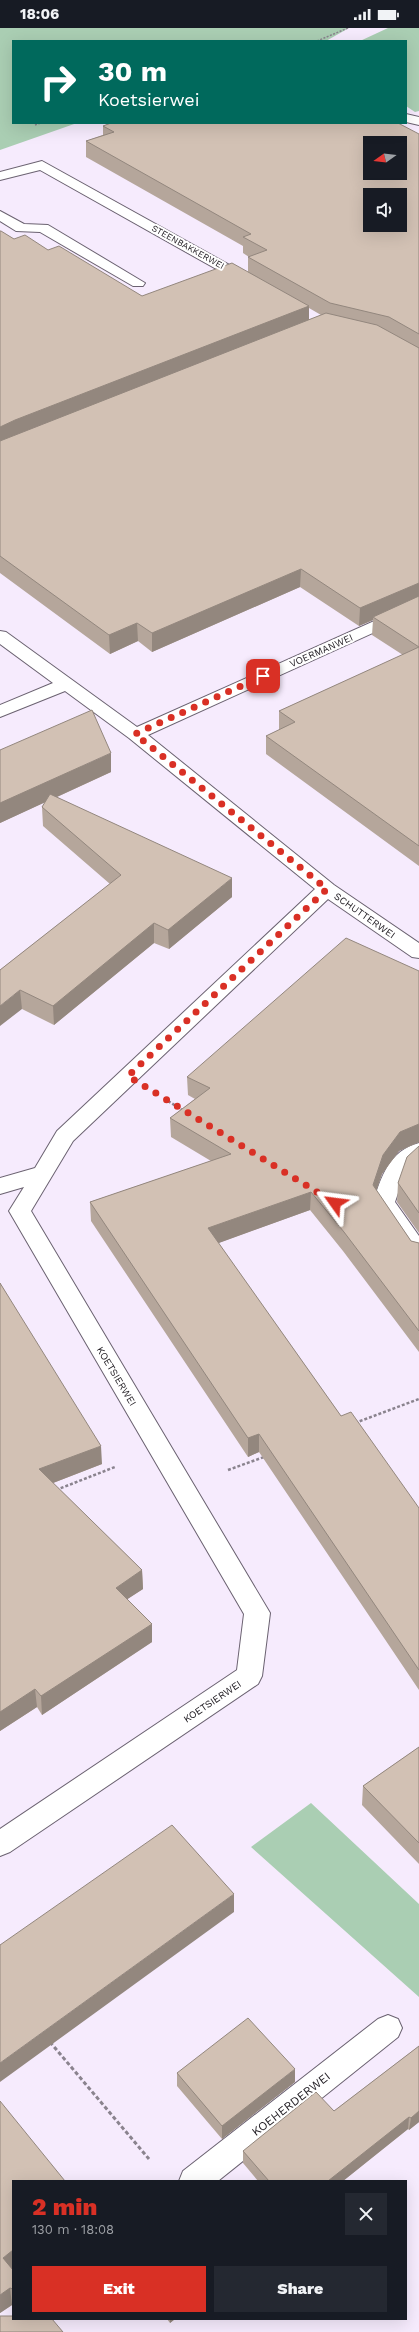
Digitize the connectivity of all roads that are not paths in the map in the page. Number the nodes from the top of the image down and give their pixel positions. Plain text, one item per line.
1 (407, 118) edge
2 (419, 121) edge
3 (0, 176) edge
4 (0, 215) edge
5 (138, 283) dead end
6 (262, 289) edge
7 (419, 606) edge
8 (0, 636) edge
9 (67, 684) junction
10 (0, 712) edge
11 (135, 734) junction
12 (327, 889) junction
13 (419, 952) edge
14 (419, 1150) edge
15 (43, 1173) junction
16 (0, 1186) edge
17 (419, 1253) edge
18 (0, 1844) edge
19 (388, 2028) dead end
20 (195, 2180) edge

1 - 2 street
3 - 6 street, STEENBAKKERWEI
4 - 5 street
7 - 11 street, VOERMANWEI
8 - 9 street, SCHUTTERWEI
9 - 10 street
9 - 11 street, SCHUTTERWEI
11 - 12 street, SCHUTTERWEI
12 - 13 street, SCHUTTERWEI
12 - 15 street, KOETSIERWEI
14 - 17 street
15 - 16 street
15 - 18 street, KOETSIERWEI
19 - 20 street, KOEHERDERWEI

